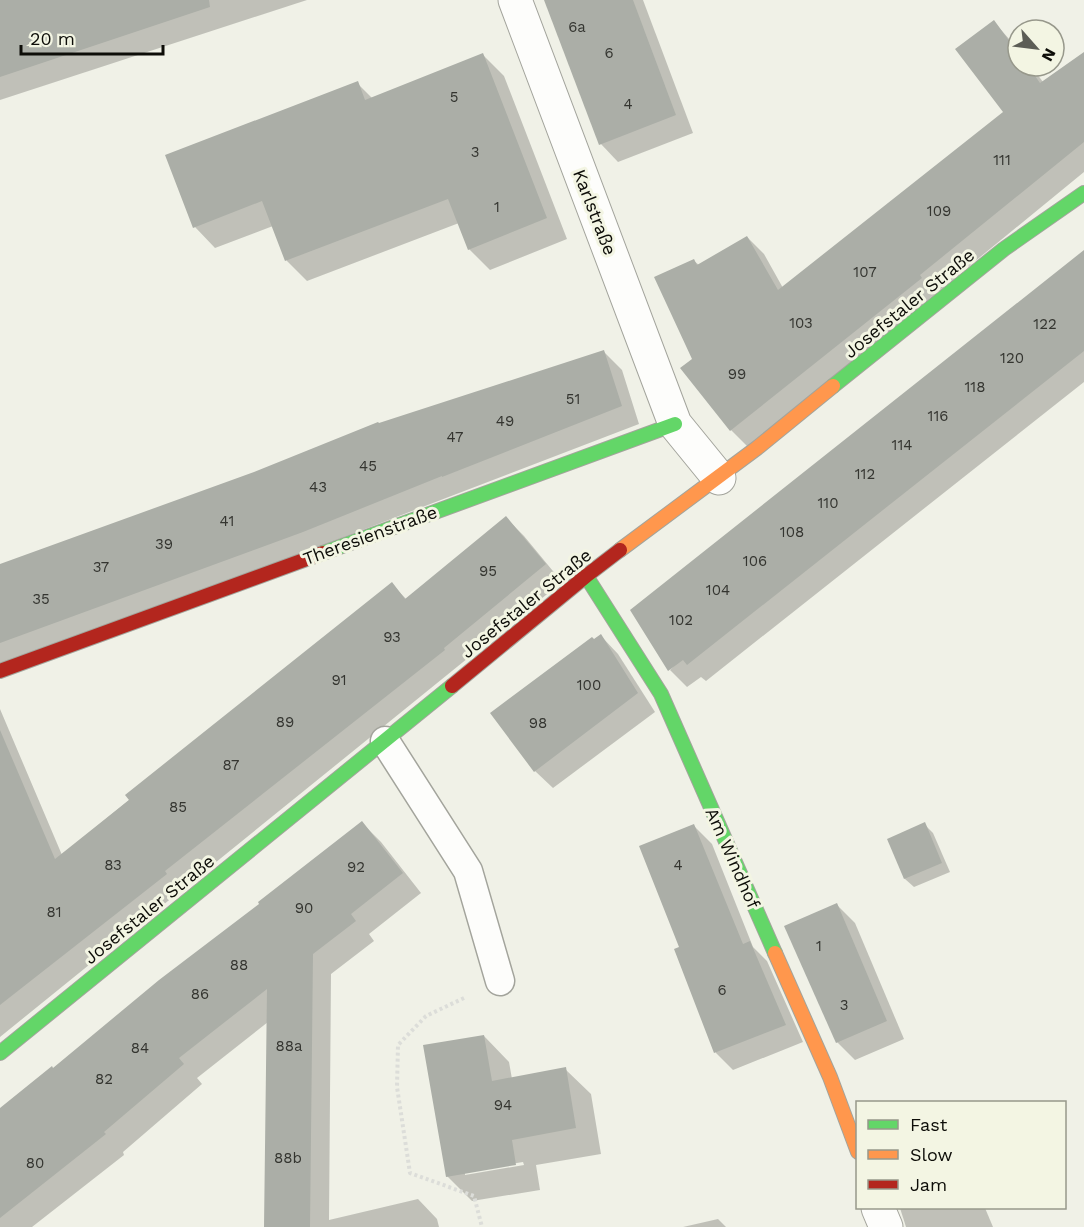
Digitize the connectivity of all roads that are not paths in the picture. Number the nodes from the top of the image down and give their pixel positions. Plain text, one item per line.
1 (515, 0) edge
2 (1084, 193) edge
3 (675, 424) junction
4 (719, 478) junction
5 (586, 576) junction
6 (0, 670) edge
7 (386, 741) junction
8 (500, 981) road end
9 (0, 1053) edge
10 (856, 1147) edge
11 (878, 1209) edge
12 (886, 1227) edge

1 - 3 street, Karlstraße
2 - 4 street, Josefstaler Straße
3 - 4 street
3 - 6 street, Theresienstraße
4 - 5 street, Josefstaler Straße
5 - 7 street, Josefstaler Straße
5 - 10 street, Am Windhof
7 - 8 lane
7 - 9 street, Josefstaler Straße
11 - 12 street

